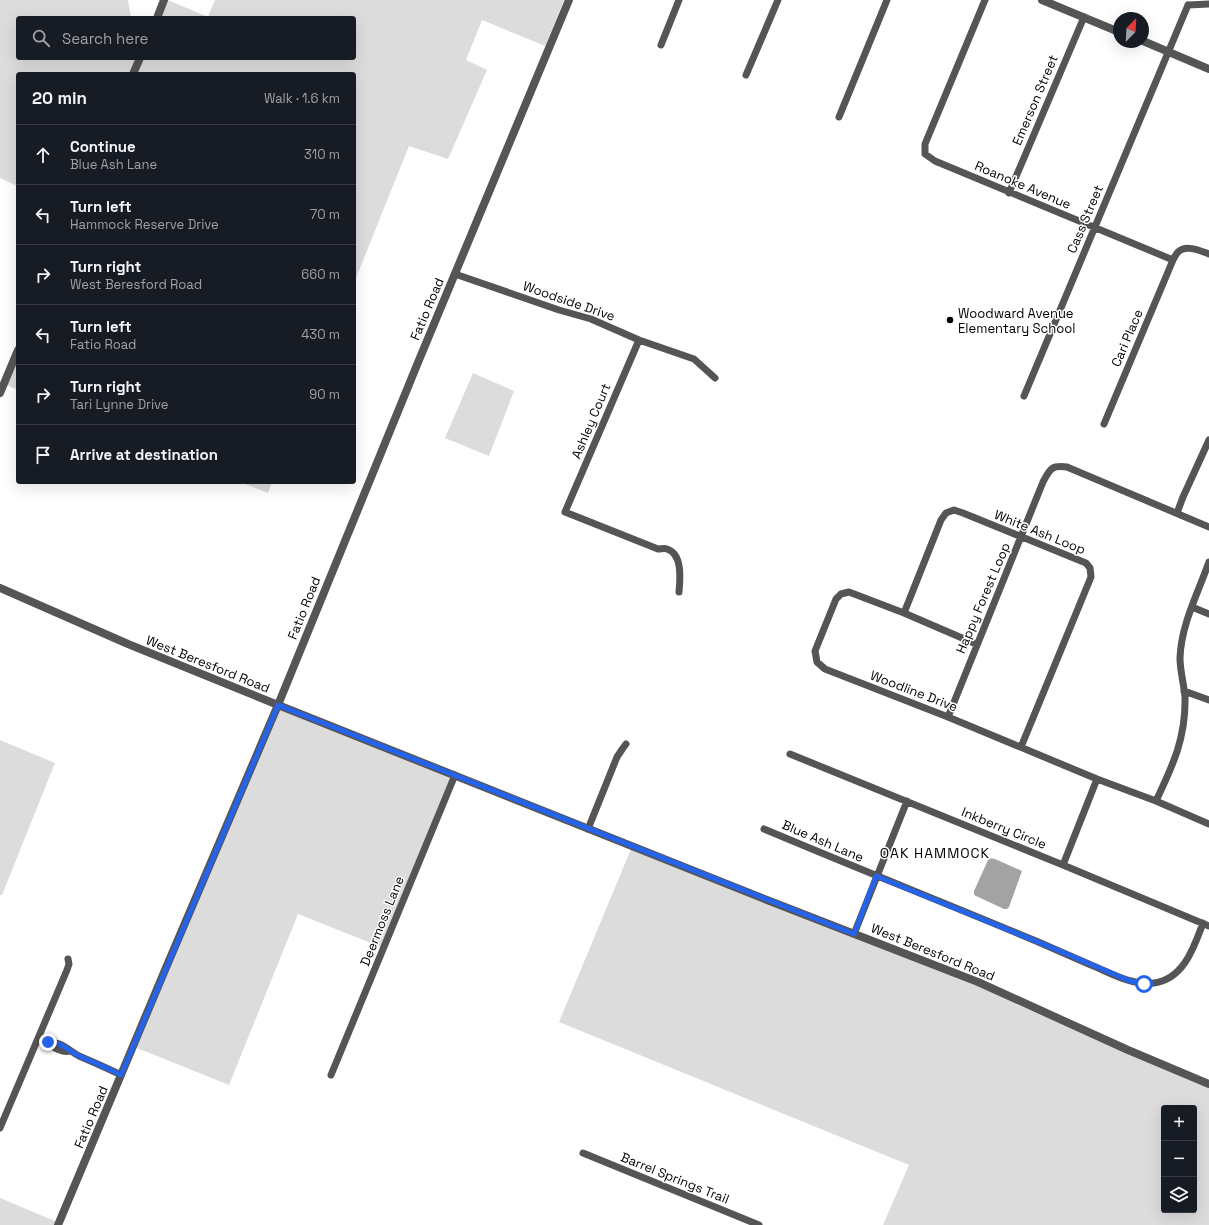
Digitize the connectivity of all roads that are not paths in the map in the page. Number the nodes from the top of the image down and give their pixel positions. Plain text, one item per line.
1 (164, 0) edge
2 (569, 0) edge
3 (679, 0) edge
4 (778, 0) edge
5 (887, 0) edge
6 (985, 0) edge
7 (1042, 0) edge
8 (1186, 3) edge
9 (1209, 4) edge
10 (158, 16) edge
11 (1084, 17) junction
12 (1113, 29) edge
13 (1149, 44) edge
14 (661, 45) dead end
15 (1169, 52) junction
16 (139, 60) edge
17 (1209, 69) edge
18 (134, 72) edge
19 (746, 75) dead end
20 (839, 118) dead end
21 (1009, 193) junction
22 (1095, 228) junction
23 (1209, 254) edge
24 (1173, 260) junction
25 (455, 274) junction
26 (639, 340) junction
27 (16, 355) edge
28 (715, 378) dead end
29 (0, 392) edge
30 (1024, 396) dead end
31 (1104, 424) dead end
32 (1209, 440) edge
33 (1177, 513) junction
34 (1209, 527) edge
35 (1021, 537) junction
36 (1209, 562) edge
37 (0, 588) edge
38 (679, 592) dead end
39 (1192, 607) junction
40 (904, 613) junction
41 (1209, 614) edge
42 (976, 644) junction
43 (1184, 691) junction
44 (1209, 700) edge
45 (278, 705) junction
46 (948, 717) junction
47 (626, 744) dead end
48 (1021, 747) junction
49 (790, 754) dead end
50 (455, 775) junction
51 (1097, 780) junction
52 (907, 801) junction
53 (1156, 801) junction
54 (1209, 824) edge
55 (588, 829) junction
56 (764, 829) dead end
57 (1063, 865) junction
58 (876, 876) junction
59 (1206, 924) edge
60 (854, 934) junction
61 (68, 959) dead end
62 (37, 1039) junction
63 (121, 1075) junction
64 (331, 1075) dead end
65 (1209, 1084) edge
66 (0, 1128) edge
67 (583, 1153) dead end
68 (58, 1225) edge
69 (759, 1225) edge

1 - 10 street
2 - 25 street, Fatio Road
3 - 14 street
4 - 19 street
5 - 20 street
6 - 21 street, Roanoke Avenue
7 - 11 street
8 - 9 street
8 - 15 street, Cass Street
11 - 12 street
11 - 21 street, Emerson Street
13 - 15 street
15 - 17 street
15 - 22 street, Cass Street
16 - 18 street
21 - 22 street, Roanoke Avenue
22 - 24 street, Roanoke Avenue
22 - 30 street, Cass Street
23 - 24 street
24 - 31 street, Cari Place
25 - 26 street, Woodside Drive
25 - 45 street, Fatio Road
26 - 28 street, Woodside Drive
26 - 38 street, Ashley Court
27 - 29 street
32 - 33 street
33 - 34 street, Happy Forest Loop
33 - 35 street, Happy Forest Loop
35 - 40 street, White Ash Loop
35 - 42 street, Happy Forest Loop
35 - 48 street, White Ash Loop
36 - 39 street
37 - 45 street, West Beresford Road
39 - 41 street
39 - 43 street
40 - 42 street, Woodline Drive
40 - 46 street, Woodline Drive
42 - 46 street, Happy Forest Loop
43 - 44 street
43 - 53 street
45 - 50 street, West Beresford Road
45 - 63 street, Fatio Road
46 - 48 street, Woodline Drive
47 - 55 street
48 - 51 street, Woodline Drive
49 - 52 street, Inkberry Circle
50 - 55 street, West Beresford Road
50 - 64 street, Deermoss Lane
51 - 53 street, Woodline Drive
51 - 57 street
52 - 57 street, Inkberry Circle
52 - 58 street
53 - 54 street, Woodline Drive
55 - 60 street, West Beresford Road
56 - 58 street, Blue Ash Lane
57 - 59 street, Inkberry Circle
58 - 59 street, Blue Ash Lane
58 - 60 street
60 - 65 street, West Beresford Road
61 - 62 street
62 - 63 street
62 - 66 street
63 - 68 street, Fatio Road
67 - 69 street, Barrel Springs Trail

